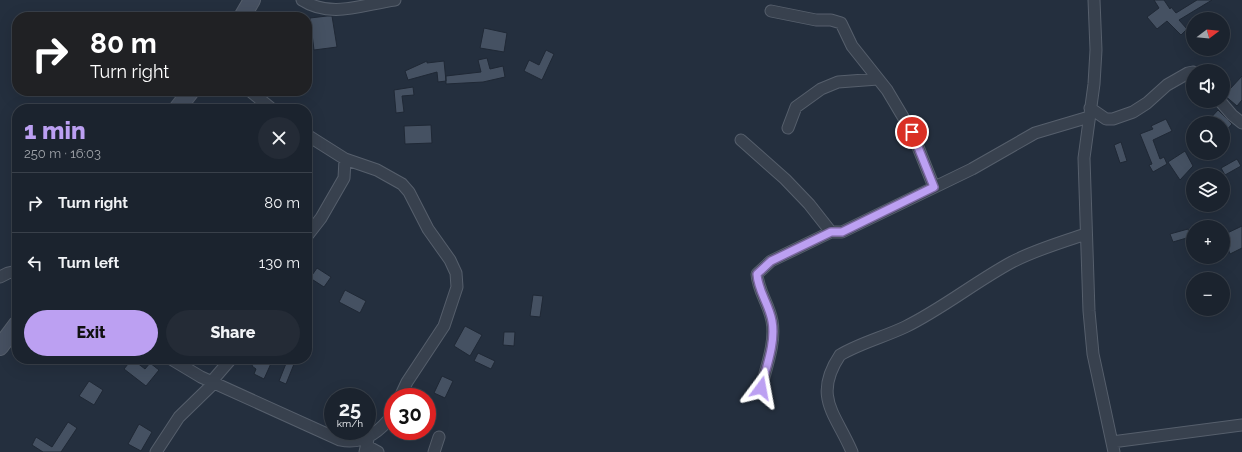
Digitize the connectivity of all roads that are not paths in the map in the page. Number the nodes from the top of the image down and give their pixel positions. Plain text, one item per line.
1 (252, 0) edge
2 (302, 0) edge
3 (395, 0) edge
4 (1094, 0) edge
5 (771, 11) dead end
6 (245, 12) edge
7 (1186, 74) edge
8 (878, 79) junction
9 (256, 96) edge
10 (266, 104) edge
11 (1226, 108) edge
12 (1090, 113) junction
13 (1242, 123) edge
14 (788, 128) dead end
15 (312, 138) edge
16 (741, 140) dead end
17 (345, 159) junction
18 (934, 187) junction
19 (312, 230) edge
20 (831, 232) junction
21 (1086, 234) junction
22 (12, 273) edge
23 (0, 277) edge
24 (12, 331) edge
25 (0, 347) edge
26 (179, 364) edge
27 (227, 364) edge
28 (214, 381) junction
29 (404, 388) edge
30 (761, 388) dead end
31 (1242, 425) edge
32 (384, 426) edge
33 (439, 437) dead end
34 (367, 445) edge
35 (1113, 447) edge
36 (156, 452) edge
37 (378, 452) edge
38 (434, 452) edge
39 (852, 452) edge

1 - 6 main road
2 - 3 street
4 - 12 street
5 - 8 street
7 - 12 street
8 - 14 street
8 - 18 street
9 - 10 street
11 - 13 street
12 - 18 street
12 - 21 street
15 - 17 street
16 - 20 street
17 - 19 street
17 - 29 street
18 - 20 street
20 - 30 street
21 - 35 street
21 - 39 street
22 - 23 street
24 - 25 main road
26 - 28 street
27 - 28 street
28 - 34 street
28 - 36 street
31 - 35 street
32 - 34 street
33 - 38 street
34 - 37 street

